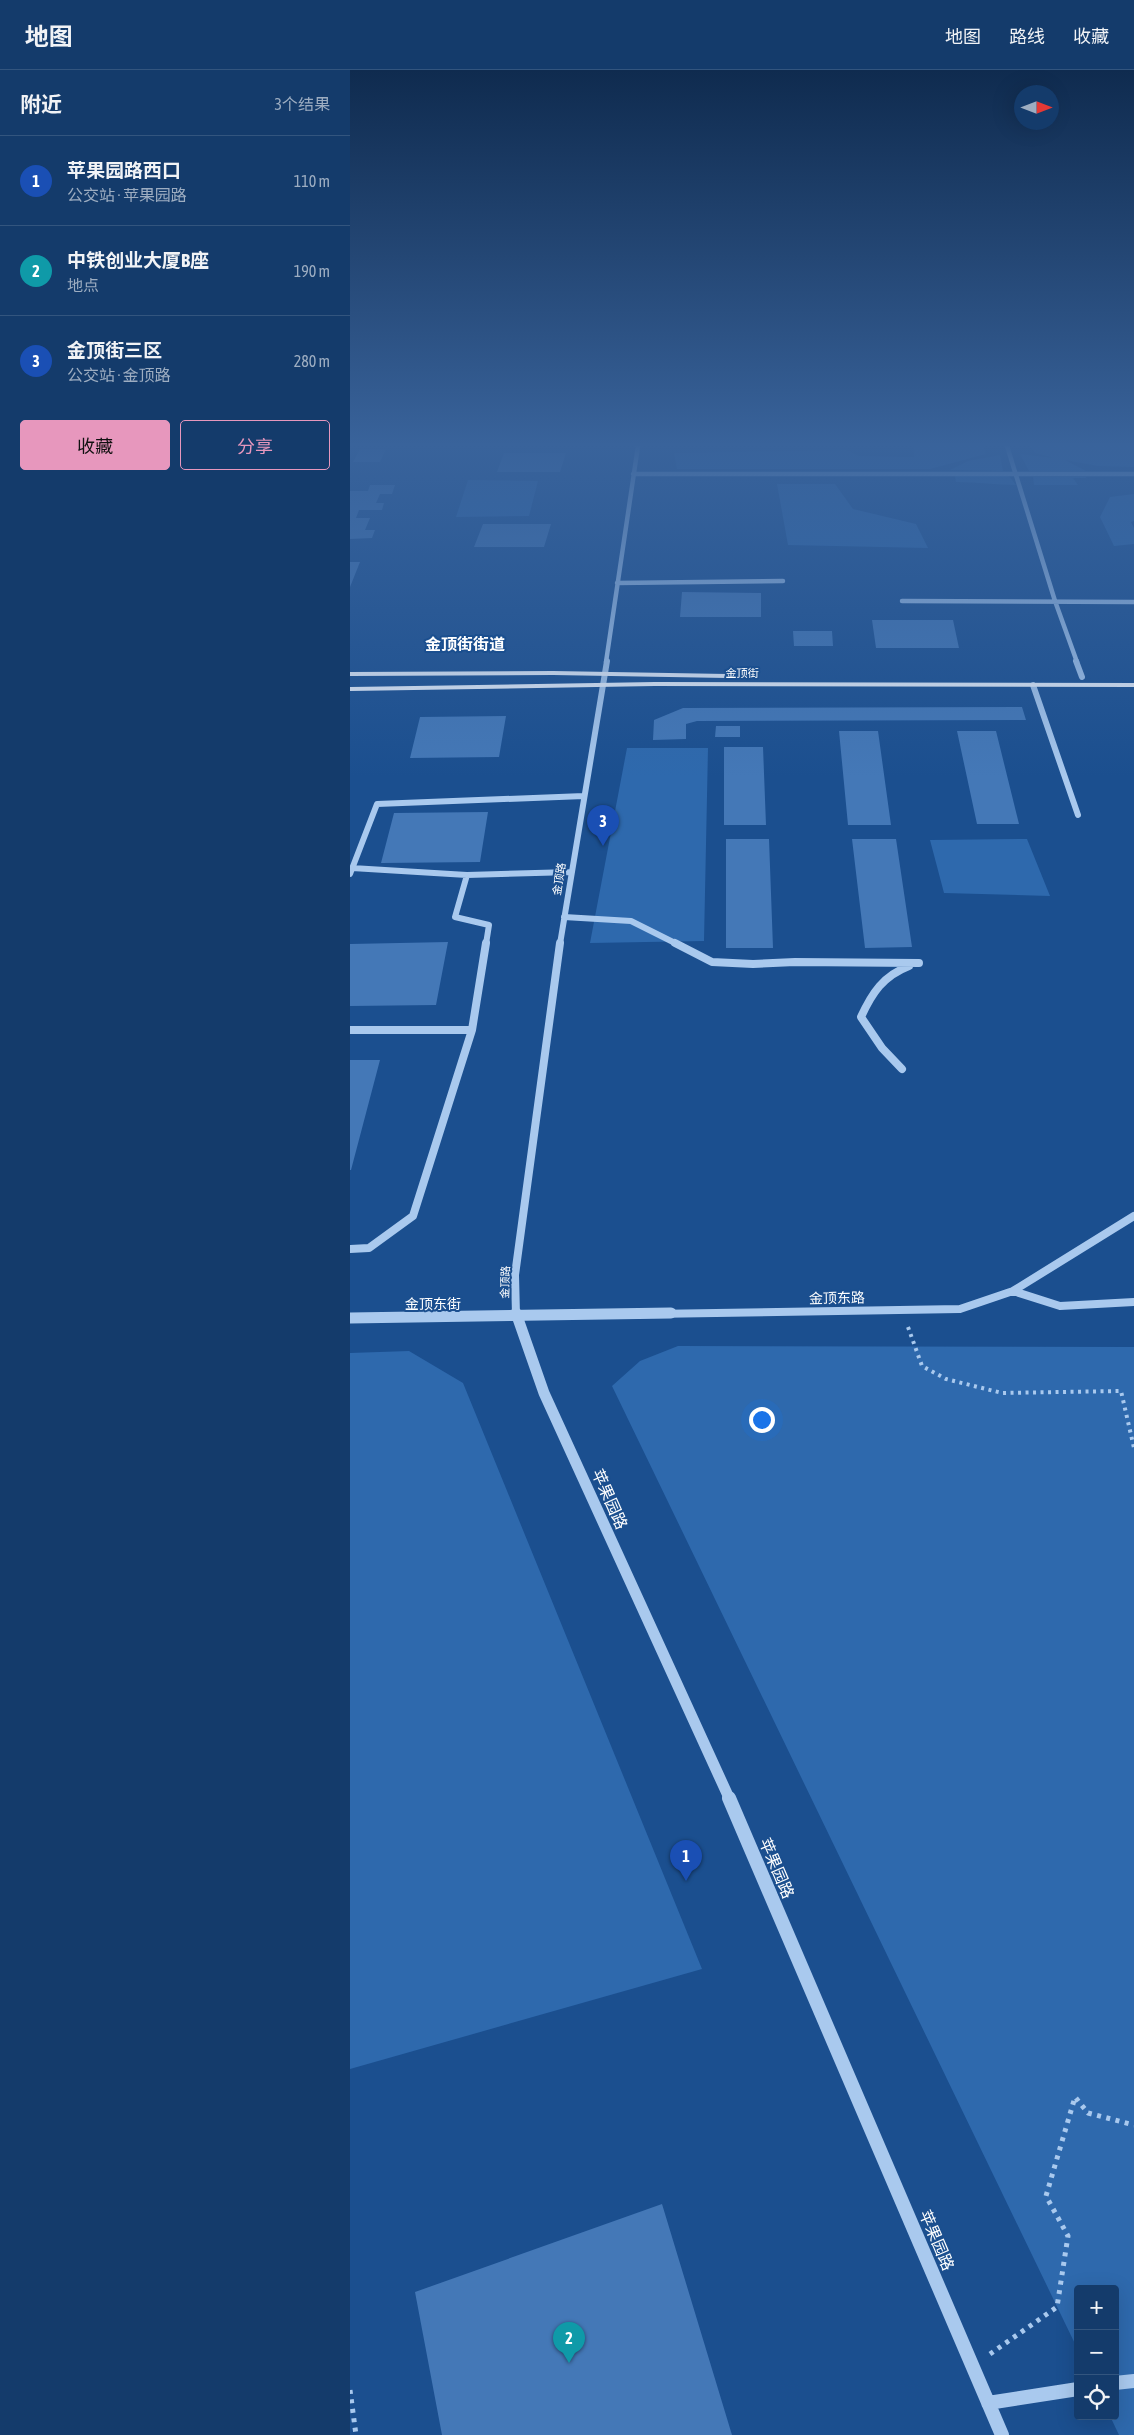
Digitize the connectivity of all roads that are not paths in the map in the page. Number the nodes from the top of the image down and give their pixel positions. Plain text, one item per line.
1 (621, 556) edge
2 (1042, 556) edge
3 (783, 582) dead end
4 (617, 583) junction
5 (902, 601) dead end
6 (1055, 601) junction
7 (1134, 602) edge
8 (350, 674) edge
9 (604, 674) junction
10 (1082, 676) junction
11 (1134, 677) edge
12 (602, 685) junction
13 (1033, 685) junction
14 (1134, 685) edge
15 (350, 689) edge
16 (584, 796) junction
17 (1078, 814) dead end
18 (351, 871) edge
19 (572, 872) junction
20 (467, 875) junction
21 (564, 917) junction
22 (350, 1030) edge
23 (472, 1030) junction
24 (902, 1069) dead end
25 (1134, 1216) edge
26 (350, 1249) edge
27 (1013, 1291) junction
28 (1134, 1302) edge
29 (516, 1317) junction
30 (350, 1318) edge
31 (1134, 2381) edge
32 (1119, 2383) edge
33 (1074, 2390) edge
34 (988, 2403) junction
35 (1002, 2435) edge

1 - 4 street, 金顶路
2 - 6 street
3 - 4 street
4 - 9 street, 金顶路
5 - 6 street
6 - 7 street
6 - 10 street
8 - 9 main road, 金顶街
9 - 10 main road, 金顶街
9 - 12 street, 金顶路
10 - 11 main road, 金顶街
12 - 13 main road, 金顶街
12 - 15 main road, 金顶街
12 - 16 street, 金顶路
13 - 14 main road, 金顶街
13 - 17 street
16 - 18 street
16 - 19 street, 金顶路
18 - 20 street
19 - 20 street
19 - 21 street, 金顶路
20 - 23 street
21 - 24 street
21 - 29 street, 金顶路
22 - 23 street
23 - 26 street
25 - 27 street, 金顶东路
27 - 28 street
27 - 29 street, 金顶东路
29 - 30 street, 金顶东街
29 - 34 street, 苹果园路
31 - 32 street
33 - 34 street
34 - 35 street, 苹果园路

